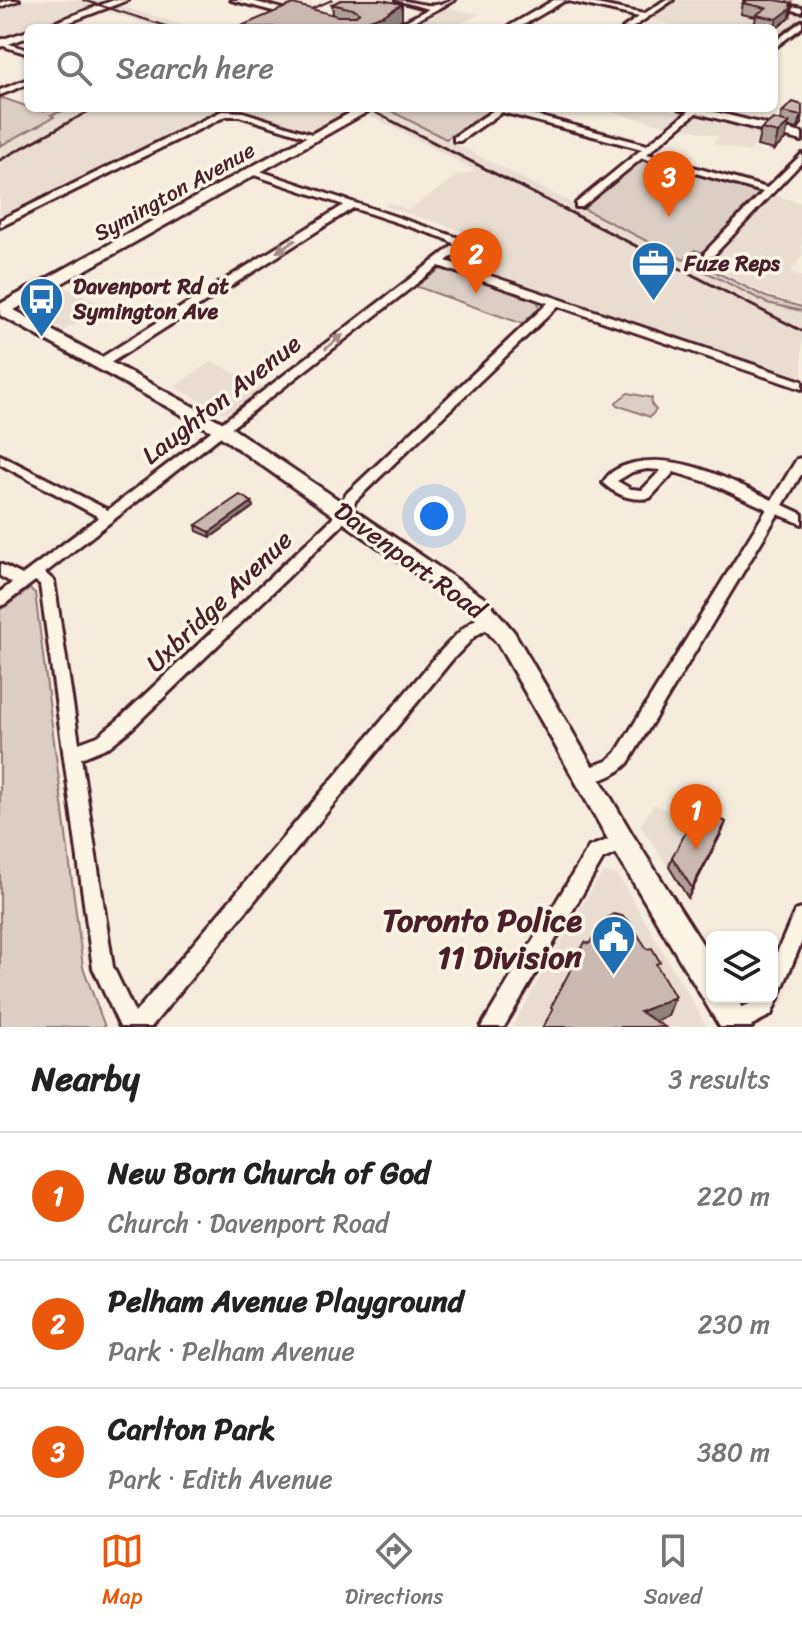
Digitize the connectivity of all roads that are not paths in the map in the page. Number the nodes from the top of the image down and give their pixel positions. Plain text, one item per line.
1 (16, 0) edge
2 (123, 0) edge
3 (236, 0) edge
4 (399, 0) edge
5 (452, 0) edge
6 (564, 0) edge
7 (670, 0) edge
8 (748, 0) edge
9 (0, 5) edge
10 (436, 8) junction
11 (802, 10) edge
12 (645, 16) junction
13 (802, 23) edge
14 (56, 24) edge
15 (335, 24) edge
16 (404, 24) edge
17 (519, 24) edge
18 (633, 24) edge
19 (24, 35) edge
20 (778, 42) edge
21 (0, 44) edge
22 (24, 51) edge
23 (24, 83) edge
24 (0, 93) edge
25 (361, 112) edge
26 (495, 112) edge
27 (516, 112) edge
28 (689, 112) edge
29 (704, 112) edge
30 (317, 137) junction
31 (802, 137) edge
32 (457, 139) dead end
33 (648, 148) junction
34 (640, 155) junction
35 (802, 157) edge
36 (254, 172) junction
37 (769, 191) junction
38 (352, 204) junction
39 (579, 205) dead end
40 (0, 224) edge
41 (709, 254) dead end
42 (437, 262) junction
43 (556, 302) junction
44 (1, 310) edge
45 (103, 362) junction
46 (802, 385) edge
47 (223, 430) junction
48 (0, 459) edge
49 (802, 462) edge
50 (673, 465) dead end
51 (777, 504) junction
52 (344, 512) junction
53 (109, 516) junction
54 (802, 519) edge
55 (0, 569) edge
56 (29, 577) junction
57 (0, 600) edge
58 (492, 619) junction
59 (74, 753) junction
60 (585, 776) junction
61 (623, 842) junction
62 (802, 918) edge
63 (778, 974) edge
64 (706, 976) edge
65 (766, 1003) edge
66 (730, 1015) edge
67 (135, 1027) edge
68 (492, 1027) edge

1 - 9 street
2 - 14 street
3 - 15 street
4 - 10 street
5 - 10 street
6 - 12 street
6 - 17 street
7 - 12 street
8 - 11 street
10 - 16 street
12 - 18 street
13 - 20 street
19 - 21 street
21 - 22 street
23 - 24 street
25 - 30 street, Symington Avenue
26 - 32 street
27 - 33 street
28 - 33 street
29 - 31 street
30 - 36 street, Symington Avenue
30 - 40 street
33 - 34 street
34 - 37 street
34 - 39 street
35 - 37 street
36 - 38 street
36 - 44 street, Symington Avenue
37 - 41 street
38 - 42 street, Laughton Avenue
38 -> 45 street
42 - 43 street
47 -> 42 street, Laughton Avenue
43 - 46 street
43 - 52 street, Uxbridge Avenue
44 - 45 street, Davenport Road
45 - 47 street, Davenport Road
47 - 52 street, Davenport Road
47 - 53 street, Laughton Avenue
48 - 53 street
49 - 51 street
50 - 51 street
51 - 54 street
51 - 60 street
52 - 58 street, Davenport Road
52 - 59 street, Uxbridge Avenue
53 - 56 street, Laughton Avenue
55 - 56 street
56 - 57 street, Laughton Avenue
56 - 59 street
58 - 60 street, Davenport Road
58 - 67 street
59 - 67 street
60 - 61 street, Davenport Road
61 - 64 street, Davenport Road
61 - 68 street
62 - 63 street
65 - 66 street

